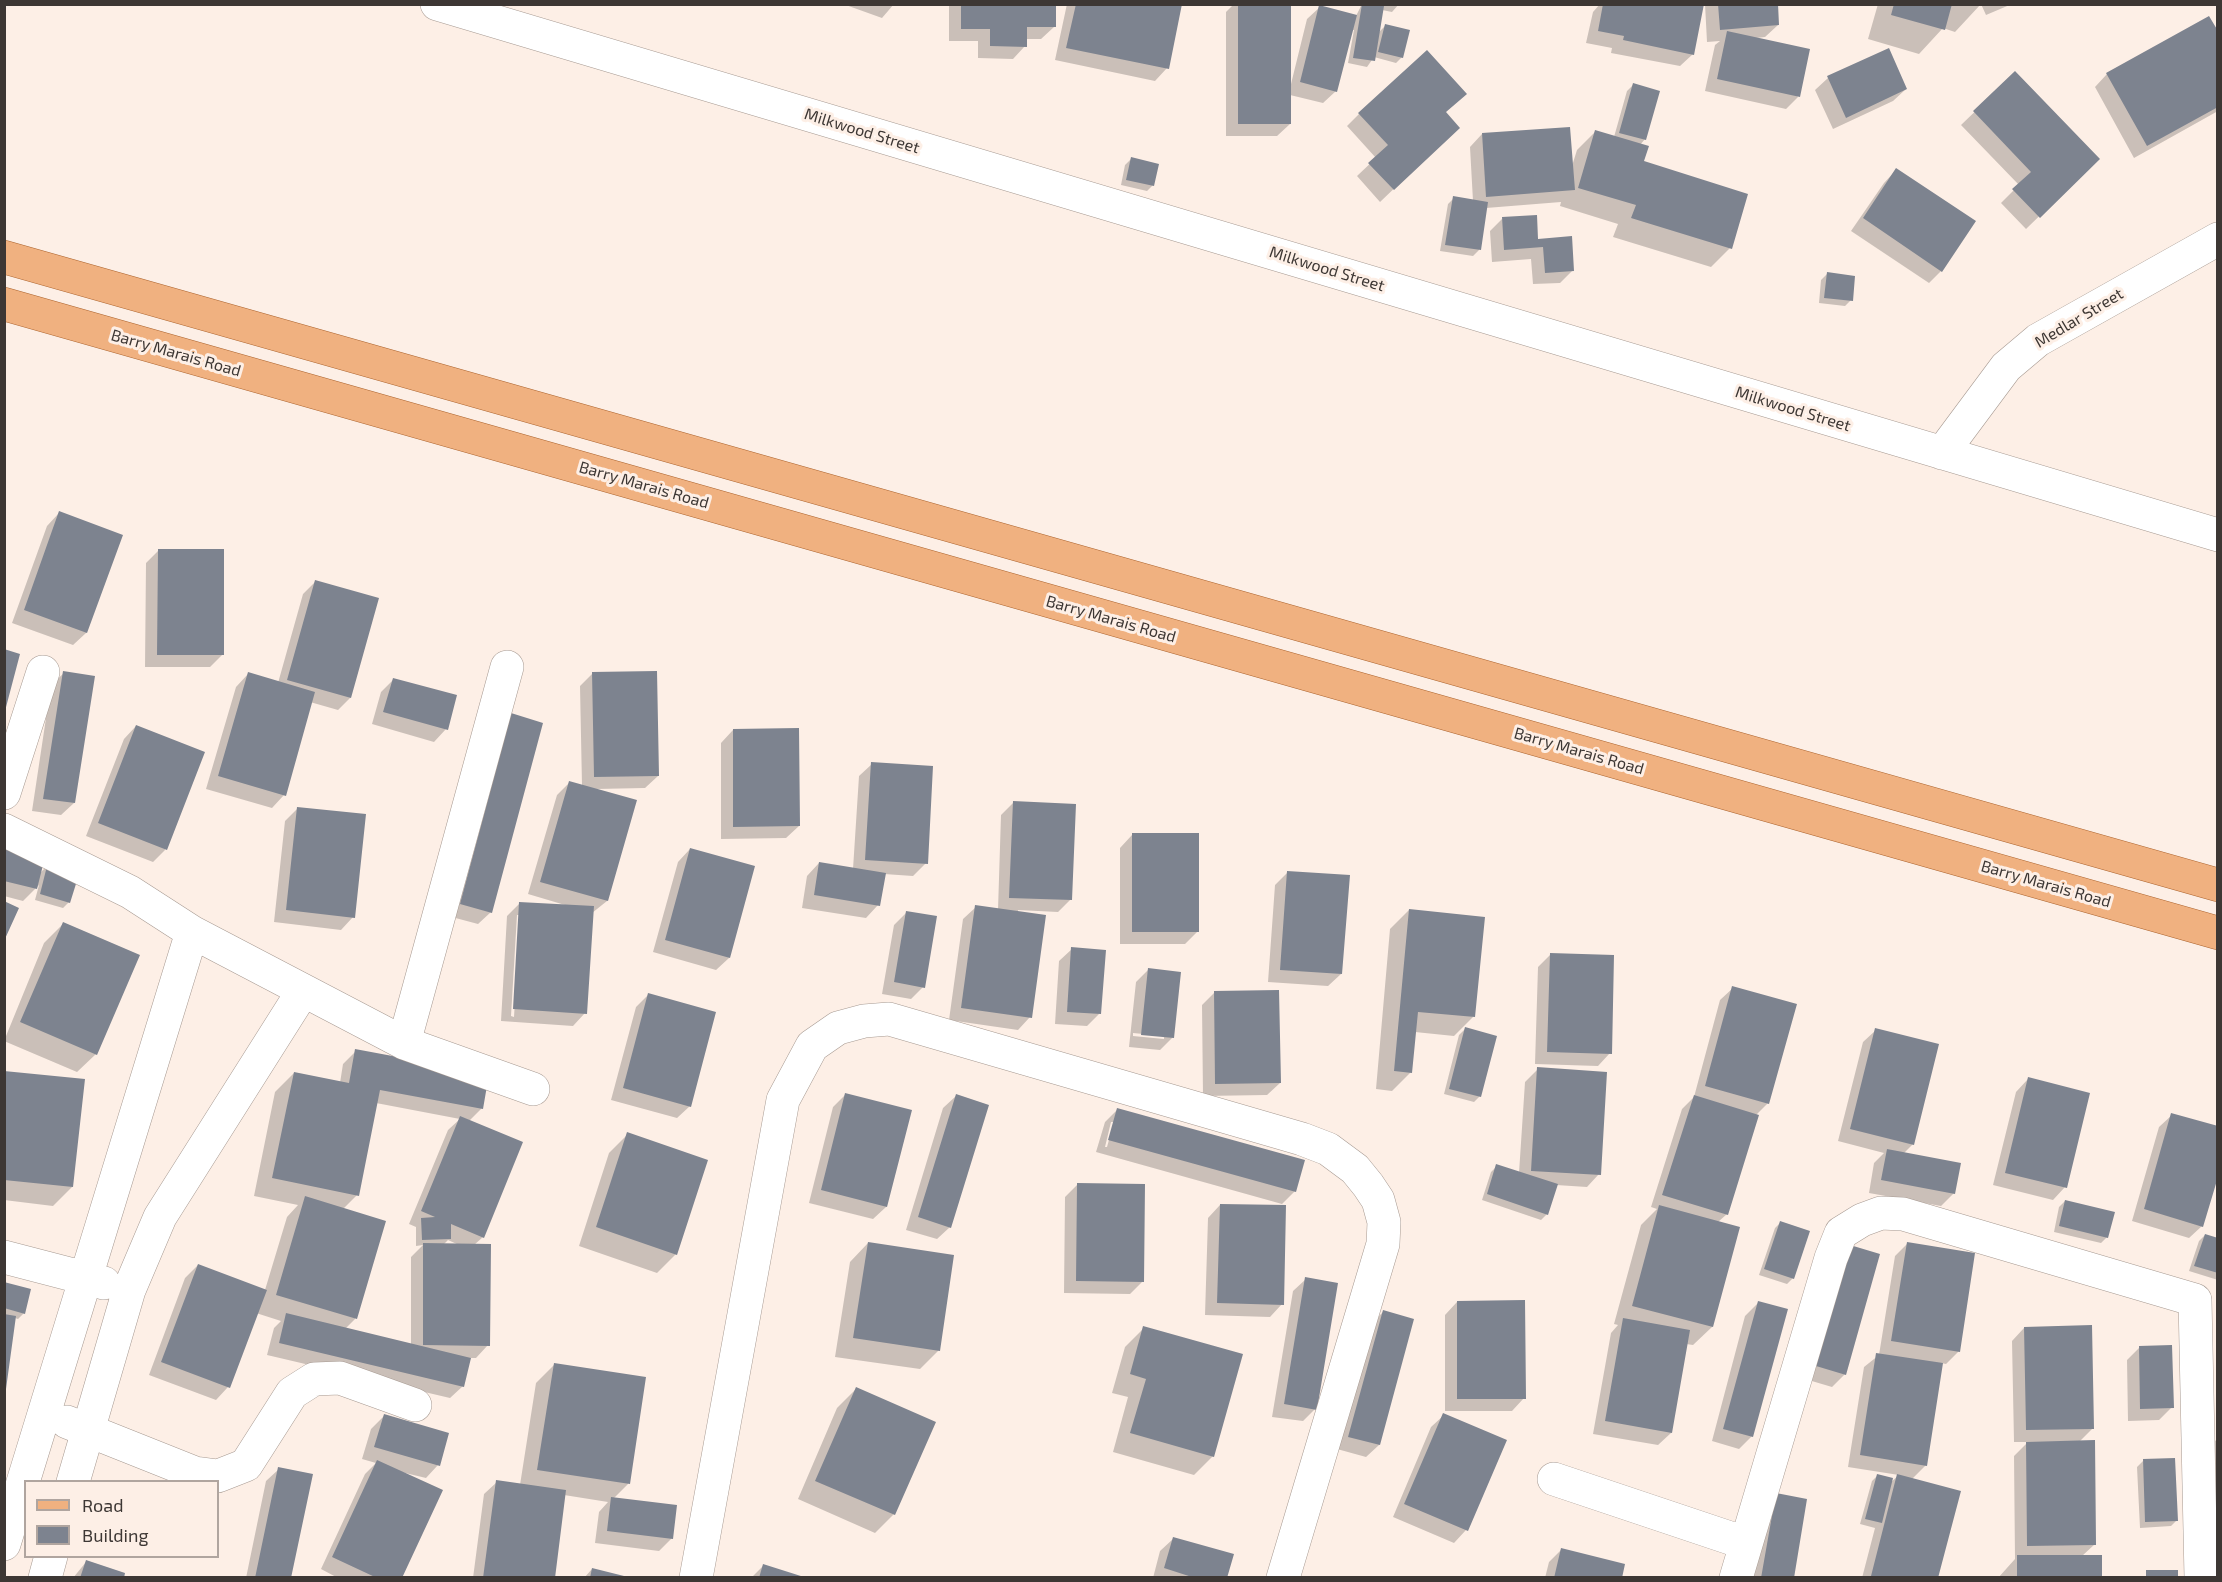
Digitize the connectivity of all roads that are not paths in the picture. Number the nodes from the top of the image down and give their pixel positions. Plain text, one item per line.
1 (437, 4) edge
2 (2217, 239) edge
3 (4, 257) edge
4 (4, 304) edge
5 (1942, 453) junction
6 (2217, 535) edge
7 (507, 667) dead end
8 (43, 672) dead end
9 (4, 793) edge
10 (4, 830) edge
11 (2217, 885) edge
12 (192, 932) junction
13 (2217, 933) edge
14 (303, 991) junction
15 (404, 1043) junction
16 (533, 1089) dead end
17 (4, 1257) edge
18 (84, 1278) junction
19 (129, 1290) junction
20 (2206, 1303) edge
21 (416, 1405) dead end
22 (46, 1413) junction
23 (88, 1431) junction
24 (1554, 1479) dead end
25 (25, 1480) edge
26 (74, 1480) edge
27 (24, 1482) edge
28 (4, 1544) edge
29 (1745, 1544) junction
30 (51, 1558) edge
31 (45, 1578) edge
32 (696, 1578) edge
33 (1283, 1578) edge
34 (1736, 1578) edge
35 (2201, 1578) edge

1 - 5 street, Milkwood Street
2 - 5 street, Medlar Street
3 - 11 main road
4 - 13 main road, Barry Marais Road
5 - 6 street, Milkwood Street
7 - 15 street
8 - 9 street
10 - 12 street
12 - 14 street
12 - 18 street
14 - 15 street
14 - 19 street
15 - 16 street
17 - 18 street
18 - 19 street
18 - 22 street
19 - 23 street
20 - 29 street
20 - 35 street
21 - 23 street
22 - 23 street
22 - 25 street
23 - 26 street
24 - 29 street
27 - 28 street
29 - 34 street
30 - 31 street
32 - 33 street

